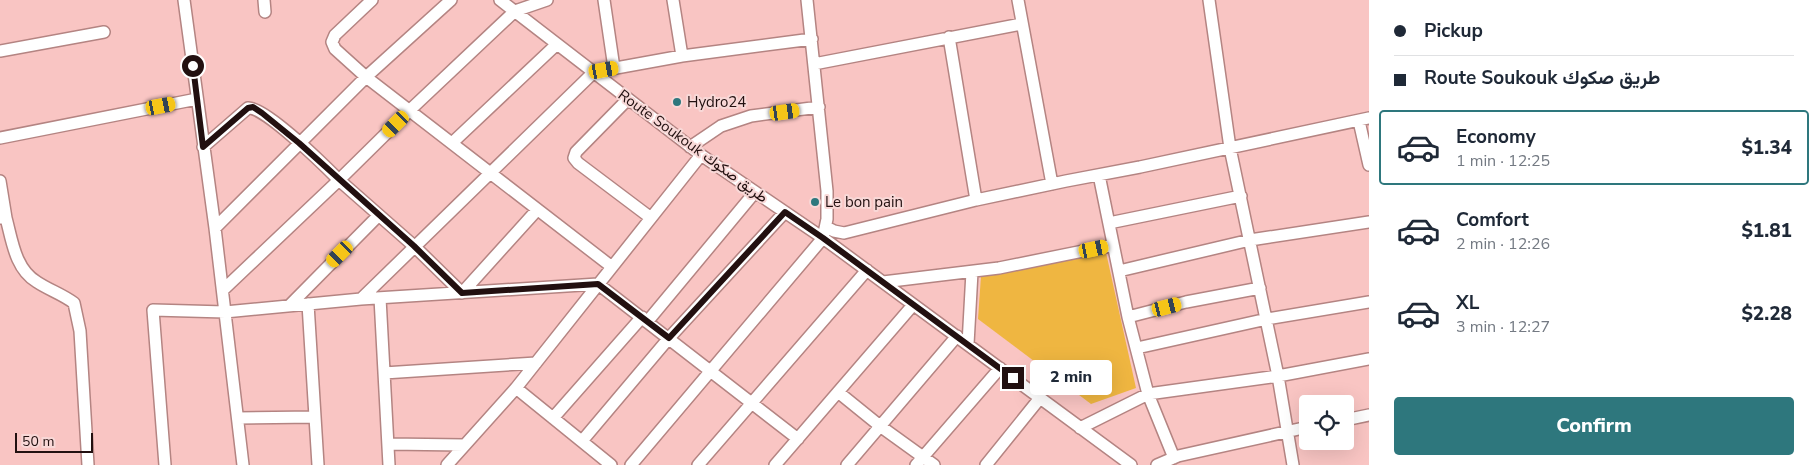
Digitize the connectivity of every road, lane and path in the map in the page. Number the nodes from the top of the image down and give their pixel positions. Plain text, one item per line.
1 (184, 0) edge
2 (264, 0) edge
3 (372, 0) edge
4 (451, 0) edge
5 (500, 0) edge
6 (547, 0) edge
7 (604, 0) edge
8 (674, 0) edge
9 (807, 0) edge
10 (1018, 0) edge
11 (1209, 0) edge
12 (515, 11) junction
13 (265, 12) dead end
14 (1021, 24) junction
15 (104, 32) dead end
16 (949, 38) junction
17 (812, 39) junction
18 (557, 44) junction
19 (0, 51) edge
20 (682, 56) junction
21 (814, 64) junction
22 (614, 68) junction
23 (594, 72) junction
24 (366, 77) junction
25 (197, 99) junction
26 (628, 99) junction
27 (819, 107) junction
28 (410, 110) junction
29 (1364, 120) edge
30 (0, 138) edge
31 (299, 143) junction
32 (452, 143) junction
33 (203, 147) junction
34 (690, 147) junction
35 (1230, 148) junction
36 (701, 155) junction
37 (1369, 166) edge
38 (490, 174) junction
39 (1099, 175) junction
40 (340, 180) junction
41 (0, 181) edge
42 (1052, 184) junction
43 (755, 192) junction
44 (1241, 196) junction
45 (976, 200) junction
46 (537, 210) junction
47 (785, 212) junction
48 (379, 215) junction
49 (3, 218) edge
50 (651, 218) junction
51 (1369, 222) edge
52 (1109, 223) junction
53 (215, 228) junction
54 (824, 232) junction
55 (1250, 240) junction
56 (1113, 245) junction
57 (414, 246) junction
58 (612, 267) junction
59 (867, 270) junction
60 (1119, 271) junction
61 (972, 272) junction
62 (883, 282) junction
63 (598, 284) junction
64 (1260, 288) junction
65 (223, 290) junction
66 (462, 293) junction
67 (380, 298) junction
68 (361, 299) junction
69 (1369, 302) edge
70 (308, 304) junction
71 (913, 305) junction
72 (289, 306) junction
73 (225, 312) junction
74 (1128, 316) junction
75 (644, 319) junction
76 (1267, 319) junction
77 (956, 336) junction
78 (669, 338) junction
79 (968, 344) junction
80 (1137, 348) junction
81 (1369, 359) edge
82 (536, 363) junction
83 (1000, 368) junction
84 (710, 370) junction
85 (384, 373) junction
86 (1278, 376) junction
87 (516, 388) junction
88 (838, 392) junction
89 (1148, 394) junction
90 (1040, 398) junction
91 (752, 403) junction
92 (1369, 415) edge
93 (315, 417) junction
94 (238, 418) junction
95 (553, 418) junction
96 (1354, 418) edge
97 (880, 426) junction
98 (1080, 428) junction
99 (1299, 428) edge
100 (1287, 430) junction
101 (798, 439) junction
102 (582, 441) junction
103 (388, 444) junction
104 (464, 445) junction
105 (1174, 458) junction
106 (919, 461) edge
107 (1117, 461) edge
108 (88, 465) edge
109 (165, 465) edge
110 (243, 465) edge
111 (318, 465) edge
112 (389, 465) edge
113 (447, 465) edge
114 (611, 465) edge
115 (630, 465) edge
116 (698, 465) edge
117 (776, 465) edge
118 (847, 465) edge
119 (934, 465) edge
120 (986, 465) edge
121 (1130, 465) edge
122 (1157, 465) edge
123 (1293, 465) edge

1 - 25 street
2 - 13 street
3 - 24 street
4 - 24 street
5 - 12 street, Route Soukouk طريق صكوك
6 - 12 street
7 - 22 street
8 - 20 street
9 - 17 street
10 - 14 street
11 - 35 street
12 - 18 street, Route Soukouk طريق صكوك
12 - 28 street
14 - 16 street
14 - 42 street
15 - 19 street
16 - 21 street
16 - 45 street
17 - 20 street
17 - 21 street
18 - 23 street, Route Soukouk طريق صكوك
18 - 32 street
20 - 22 street
21 - 27 street
22 - 23 street
23 - 26 street, Route Soukouk طريق صكوك
23 - 38 street
24 - 28 street
24 - 31 street
25 - 30 street
25 - 33 street
26 - 34 street, Route Soukouk طريق صكوك
26 - 50 street
27 - 34 street
27 - 54 street
28 - 32 street
28 - 40 street
29 - 35 street
29 - 37 street
31 - 33 street
31 - 40 street
31 - 53 street
32 - 38 street
33 - 53 street
34 - 36 street, Route Soukouk طريق صكوك
35 - 39 street
35 - 44 street
36 - 43 street, Route Soukouk طريق صكوك
36 - 50 street
38 - 46 street
38 - 57 street
39 - 42 street
39 - 52 street
40 - 48 street
40 - 65 street
41 - 49 street
42 - 45 street
43 - 47 street, Route Soukouk طريق صكوك
43 - 75 street
44 - 52 street
44 - 55 street
45 - 54 street
46 - 58 street
46 - 66 street
47 - 54 street, Route Soukouk طريق صكوك
47 - 78 street
48 - 57 street
48 - 72 street
49 - 108 street
50 - 58 street
51 - 55 street
52 - 56 street
53 - 65 street
54 - 59 street, Route Soukouk طريق صكوك
54 - 84 street
55 - 60 street
55 - 64 street
56 - 60 street
56 - 61 street
57 - 66 street
57 - 68 street
58 - 63 street
59 - 62 street, Route Soukouk طريق صكوك
59 - 91 street
60 - 74 street
61 - 62 street
61 - 79 street
62 - 71 street, Route Soukouk طريق صكوك
63 - 66 street
63 - 75 street
63 - 82 street
64 - 74 street
64 - 76 street
65 - 73 street
66 - 67 street
67 - 68 street
67 - 85 street
68 - 70 street
69 - 76 street
70 - 72 street
70 - 93 street
71 - 77 street, Route Soukouk طريق صكوك
71 - 88 street
72 - 73 street
73 - 94 street
73 - 109 street
74 - 80 street
75 - 78 street
75 - 95 street
76 - 80 street
76 - 86 street
77 - 79 street, Route Soukouk طريق صكوك
77 - 97 street
78 - 84 street
78 - 102 street
79 - 83 street, Route Soukouk طريق صكوك
80 - 89 street
81 - 86 street
82 - 85 street
82 - 87 street
83 - 90 street, Route Soukouk طريق صكوك
83 - 106 street
84 - 91 street
84 - 115 street
85 - 103 street
86 - 89 street
86 - 100 street
87 - 95 street
87 - 104 street
88 - 97 street
88 - 101 street
89 - 98 street
89 - 105 street
90 - 98 street, Route Soukouk طريق صكوك
90 - 120 street
91 - 101 street
91 - 116 street
92 - 96 street
93 - 94 street
93 - 111 street
94 - 110 street
95 - 102 street
97 - 106 street
97 - 118 street
98 - 107 street, Route Soukouk طريق صكوك
99 - 100 street
100 - 105 street
100 - 123 street
101 - 117 street
102 - 114 street
103 - 104 street
103 - 112 street
104 - 113 street
105 - 122 street
106 - 119 street
107 - 121 street, Route Soukouk طريق صكوك

